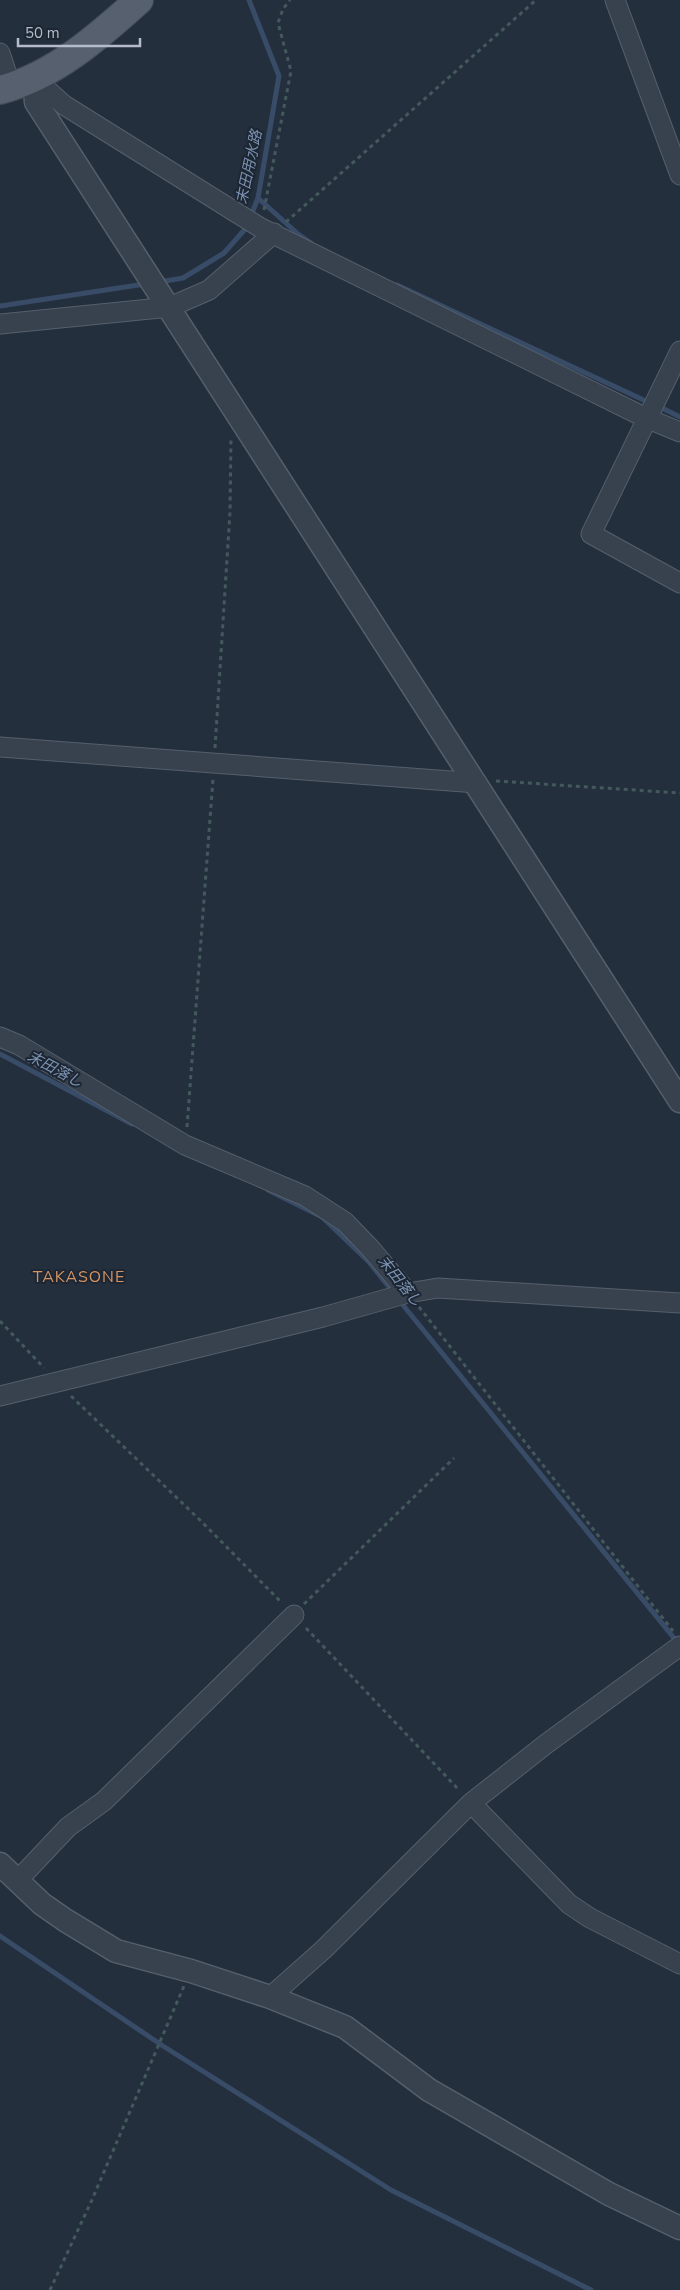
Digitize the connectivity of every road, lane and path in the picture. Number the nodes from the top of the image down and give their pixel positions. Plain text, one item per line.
1 (139, 0) edge
2 (290, 0) edge
3 (536, 0) edge
4 (614, 0) edge
5 (0, 53) edge
6 (15, 85) edge
7 (680, 175) edge
8 (267, 230) junction
9 (170, 307) junction
10 (0, 324) edge
11 (680, 351) edge
12 (231, 405) junction
13 (651, 408) junction
14 (680, 432) edge
15 (680, 583) edge
16 (0, 747) edge
17 (214, 762) junction
18 (477, 782) junction
19 (680, 793) edge
20 (0, 1037) edge
21 (680, 1101) edge
22 (185, 1145) junction
23 (408, 1293) junction
24 (680, 1303) edge
25 (0, 1321) edge
26 (58, 1384) junction
27 (0, 1396) edge
28 (454, 1458) dead end
29 (294, 1615) junction
30 (677, 1639) edge
31 (471, 1803) junction
32 (0, 1864) edge
33 (17, 1881) junction
34 (680, 1964) edge
35 (191, 1971) junction
36 (270, 1997) junction
37 (680, 2228) edge
38 (50, 2290) edge

1 - 6 main road
2 - 8 path
3 - 8 path
4 - 7 street
5 - 6 street
6 - 8 street
6 - 9 street
8 - 9 street
8 - 13 street
9 - 10 street
9 - 12 street
11 - 13 street
12 - 17 path
12 - 18 street
13 - 14 street
13 - 15 street
16 - 17 street
17 - 18 street
17 - 22 path
18 - 19 path
18 - 21 street
20 - 22 street
22 - 23 street
23 - 24 street
23 - 26 street
23 - 30 path
25 - 26 path
26 - 27 street
26 - 29 path
28 - 29 path
29 - 31 path
29 - 33 street
30 - 31 street
31 - 34 street
31 - 36 street
32 - 33 street
33 - 35 street
35 - 36 street
35 - 38 path
36 - 37 street

